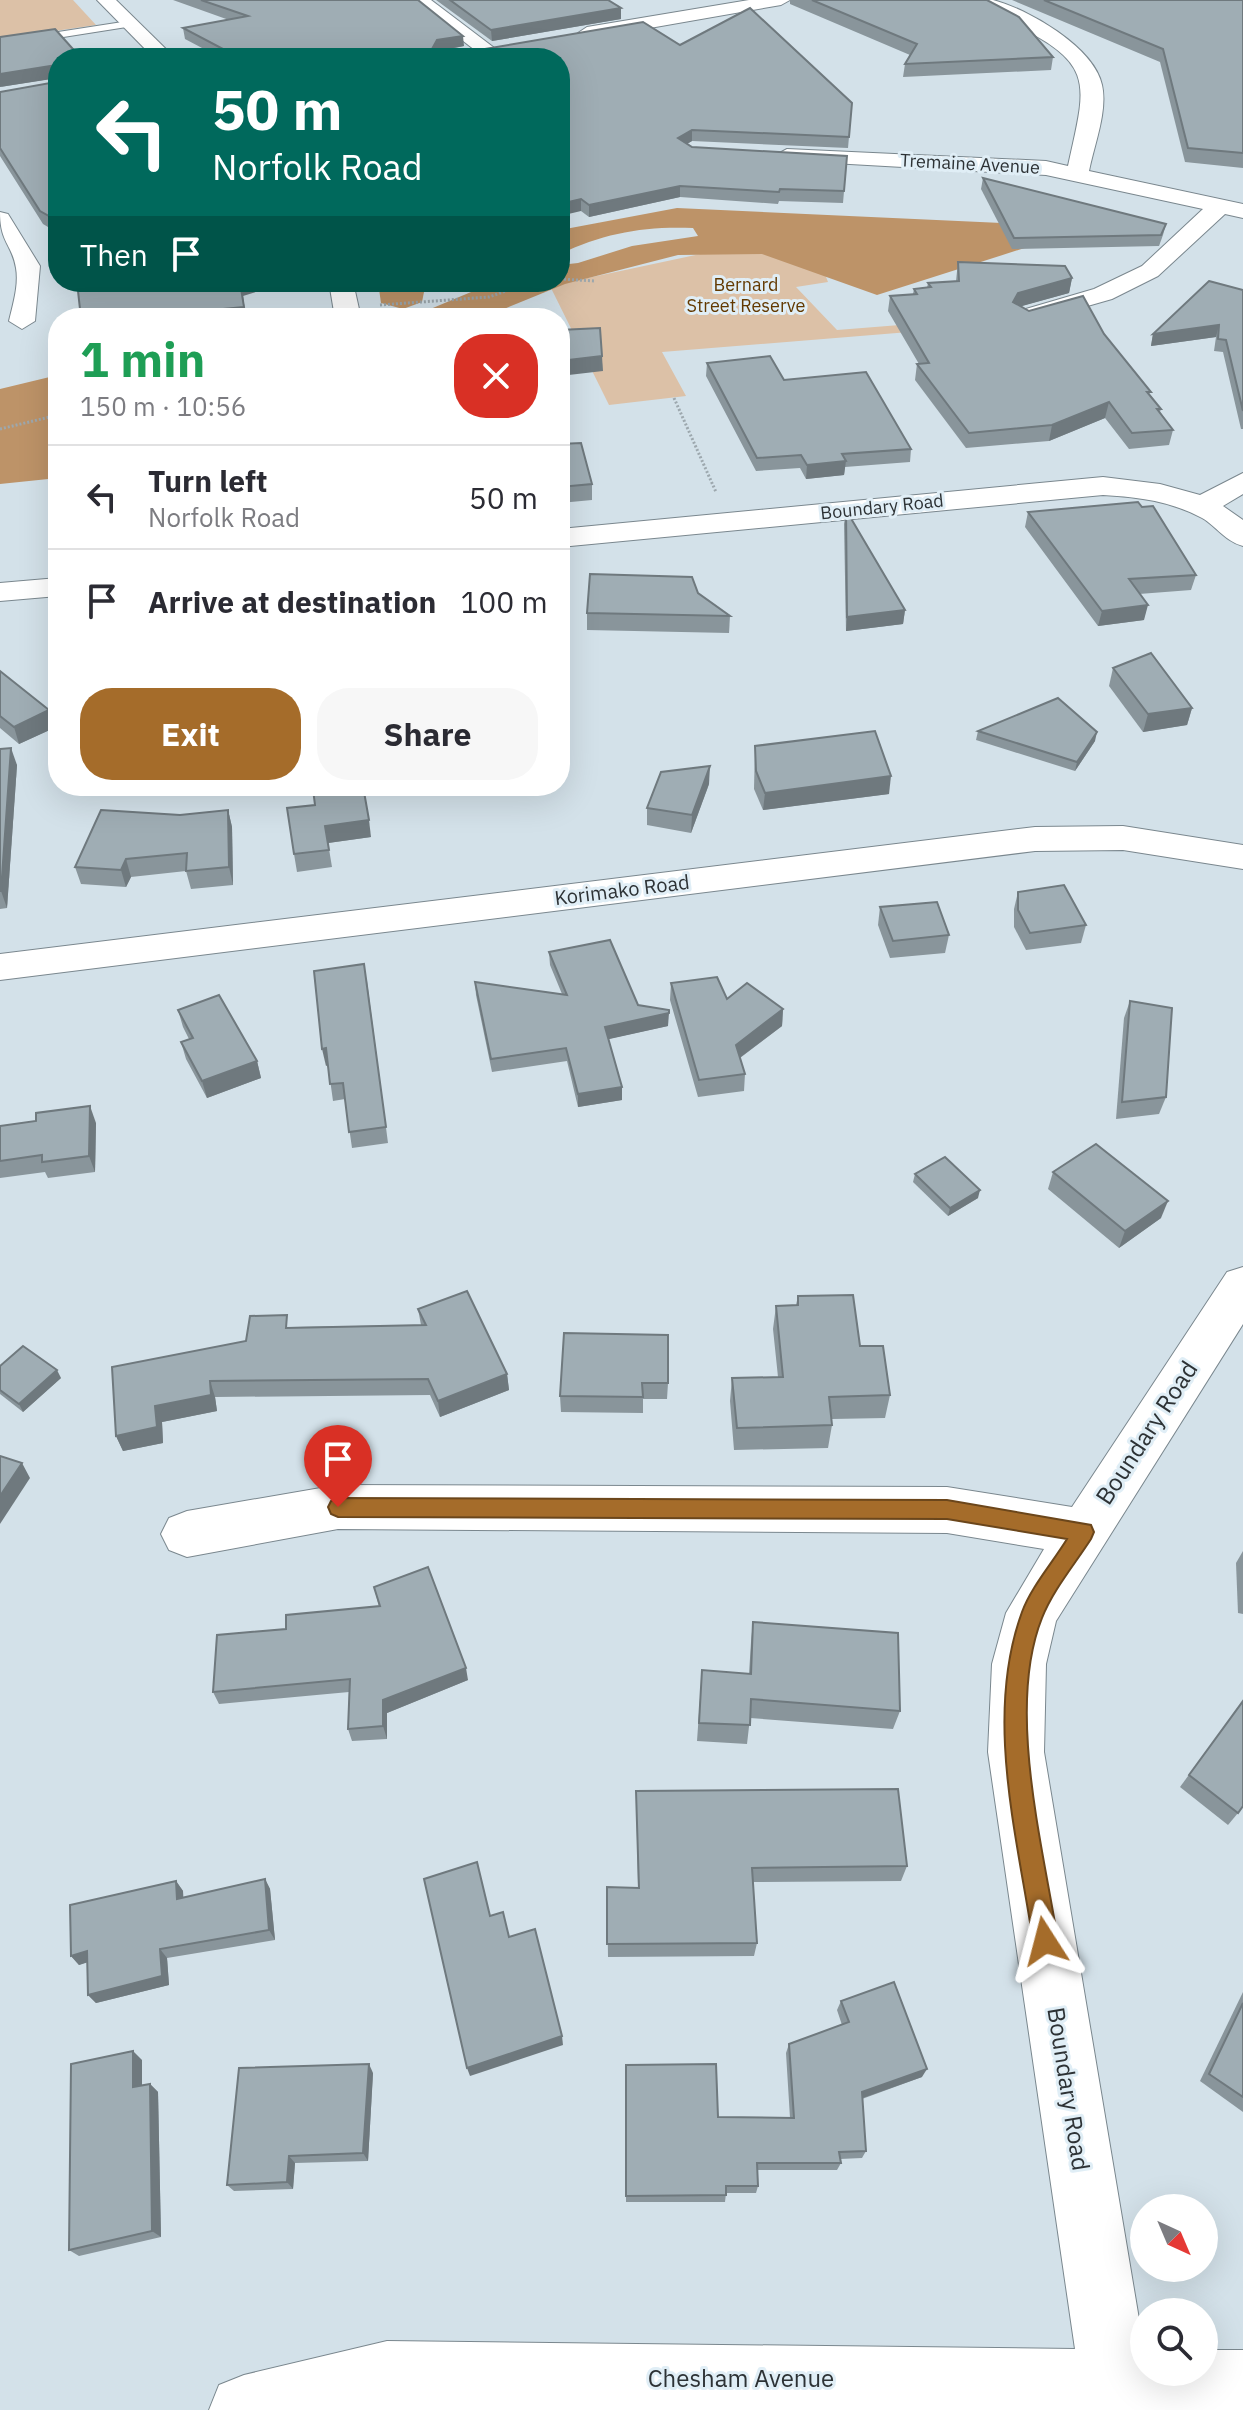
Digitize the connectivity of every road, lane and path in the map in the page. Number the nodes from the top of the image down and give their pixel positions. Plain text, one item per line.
1 (106, 0) edge
2 (419, 0) edge
3 (781, 0) edge
4 (977, 0) edge
5 (129, 24) junction
6 (565, 37) edge
7 (0, 44) edge
8 (154, 48) edge
9 (493, 48) edge
10 (770, 154) edge
11 (1078, 174) junction
12 (1231, 208) edge
13 (0, 219) edge
14 (570, 280) edge
15 (595, 281) dead end
16 (499, 292) edge
17 (378, 305) dead end
18 (1025, 316) edge
19 (22, 321) dead end
20 (674, 398) dead end
21 (48, 417) edge
22 (0, 429) edge
23 (1243, 482) edge
24 (1202, 506) junction
25 (729, 522) junction
26 (570, 537) edge
27 (1243, 537) edge
28 (48, 588) edge
29 (0, 592) edge
30 (1243, 857) edge
31 (0, 967) edge
32 (1243, 1285) edge
33 (1083, 1532) junction
34 (187, 1534) dead end
35 (1114, 2382) junction
36 (1243, 2385) edge
37 (244, 2410) edge

1 - 5 street
2 - 9 street
3 - 6 street
4 - 11 street
5 - 7 lane
5 - 8 street
10 - 11 street, Tremaine Avenue
11 - 12 street, Tremaine Avenue
12 - 18 street
13 - 19 street
14 - 15 path
16 - 17 path
20 - 25 path
21 - 22 path
23 - 24 street
24 - 25 street, Boundary Road
24 - 27 street, Boundary Road
25 - 26 street, Boundary Road
28 - 29 street
30 - 31 street, Korimako Road
32 - 33 street, Boundary Road
33 - 34 street
33 - 35 street, Boundary Road
35 - 36 street, Chesham Avenue
35 - 37 street, Chesham Avenue

